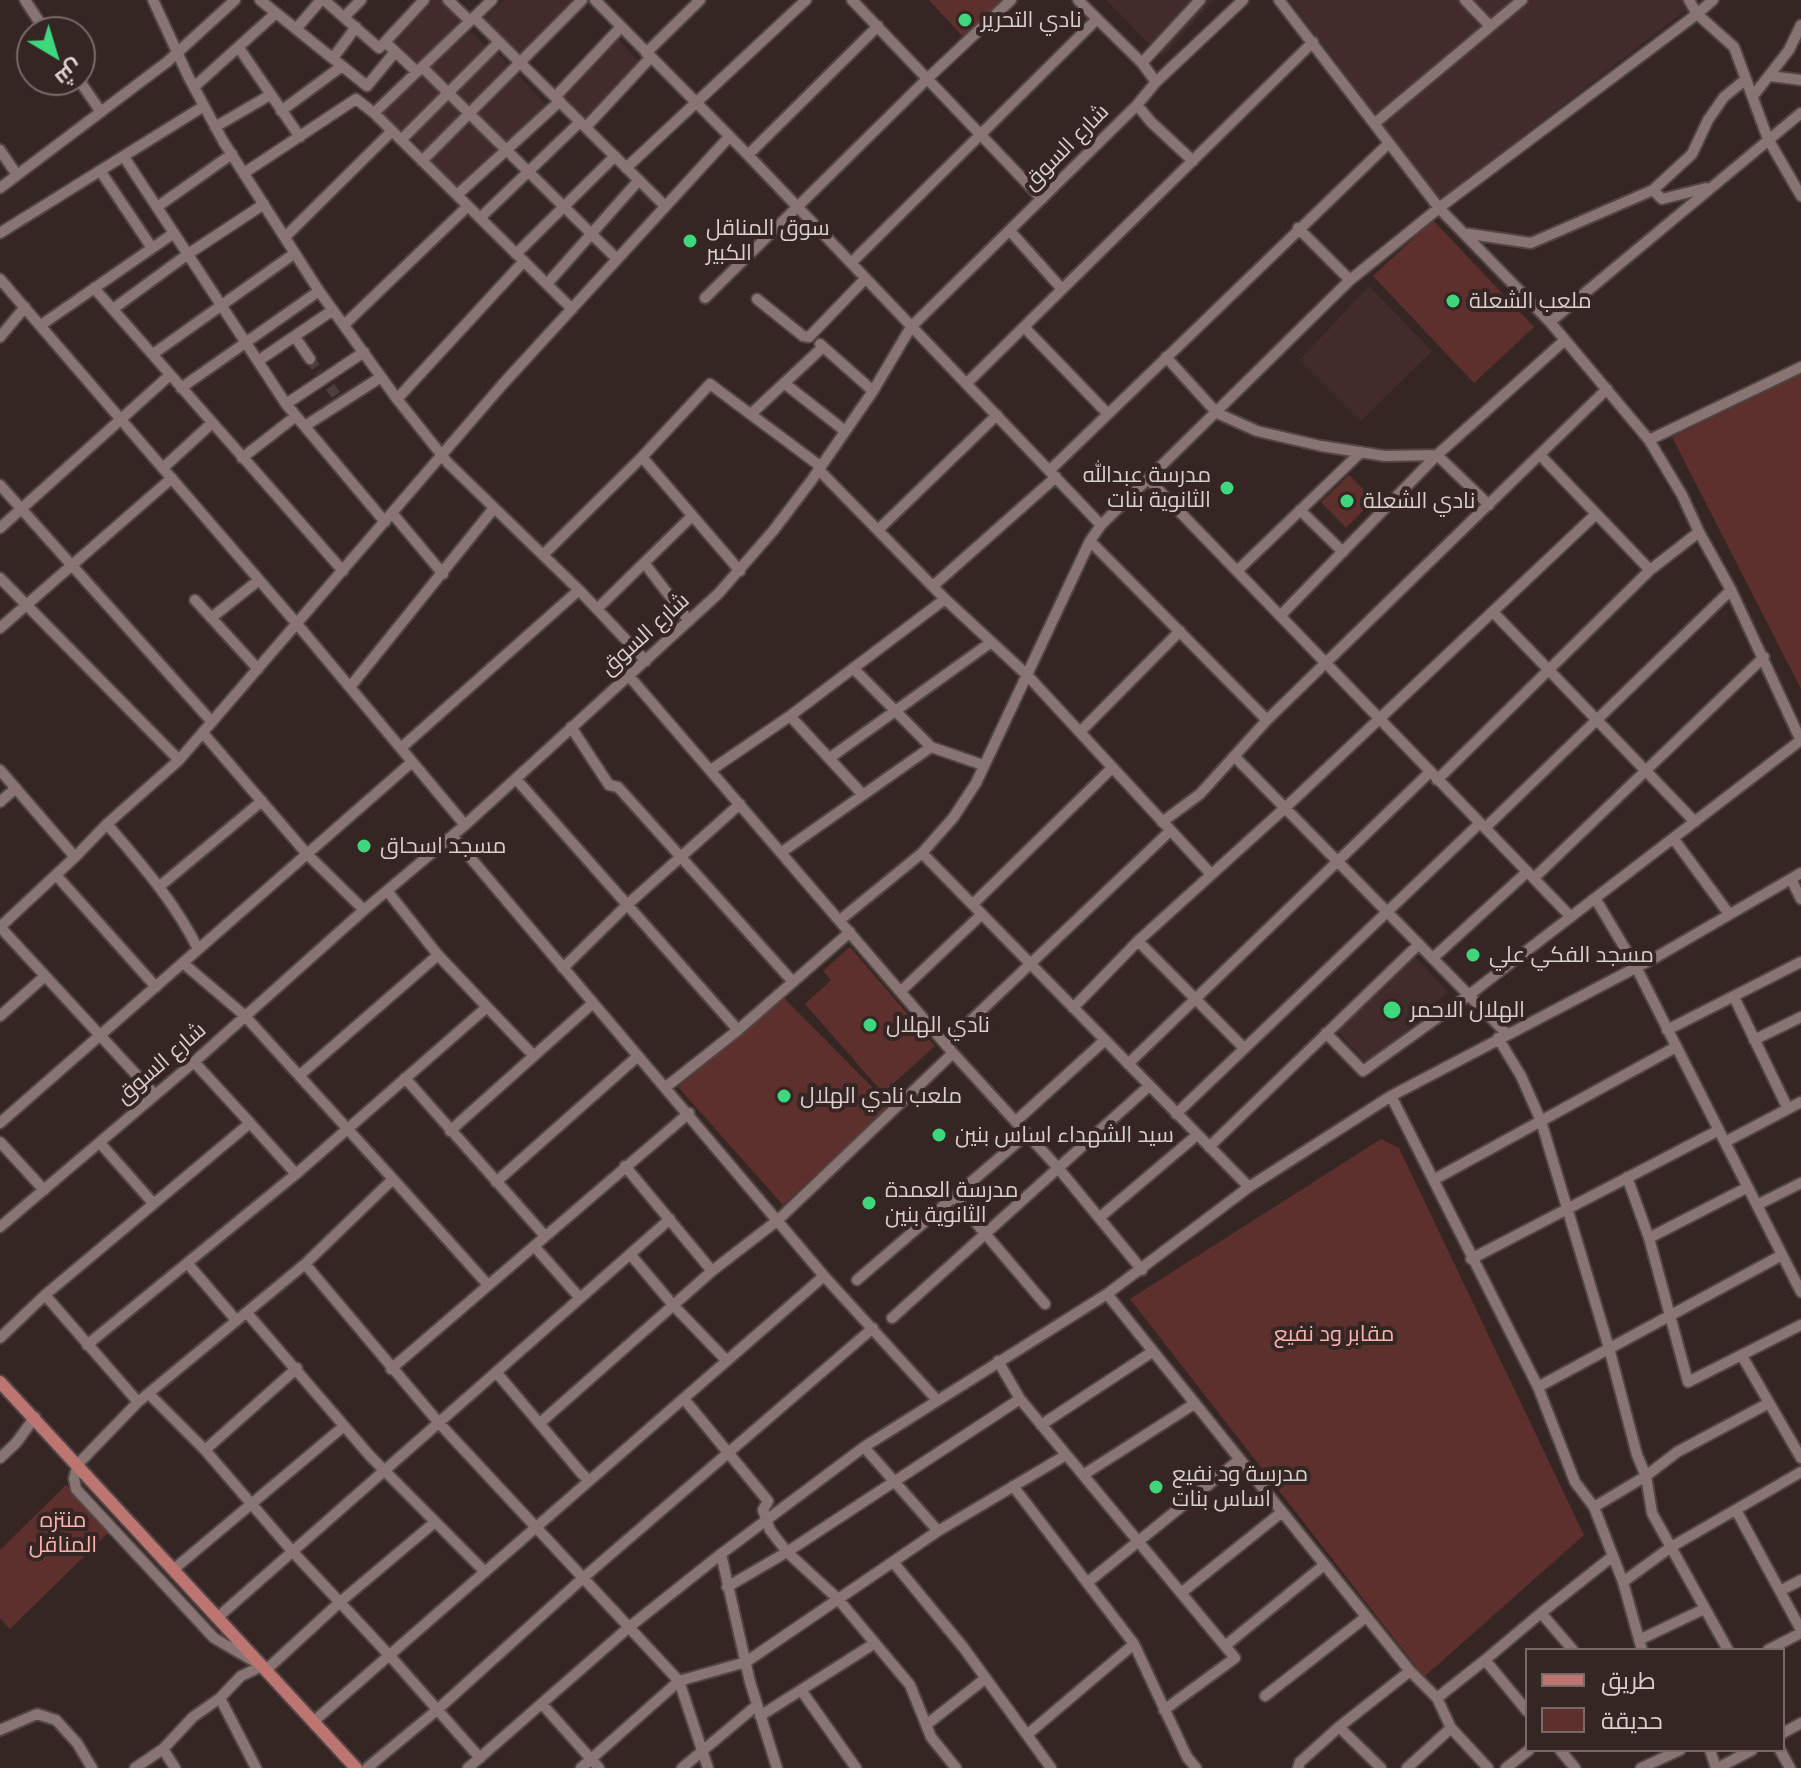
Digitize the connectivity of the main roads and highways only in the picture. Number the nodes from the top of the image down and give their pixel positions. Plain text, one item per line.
1 (0, 1382) edge
2 (356, 1768) edge

1 - 2 main road

